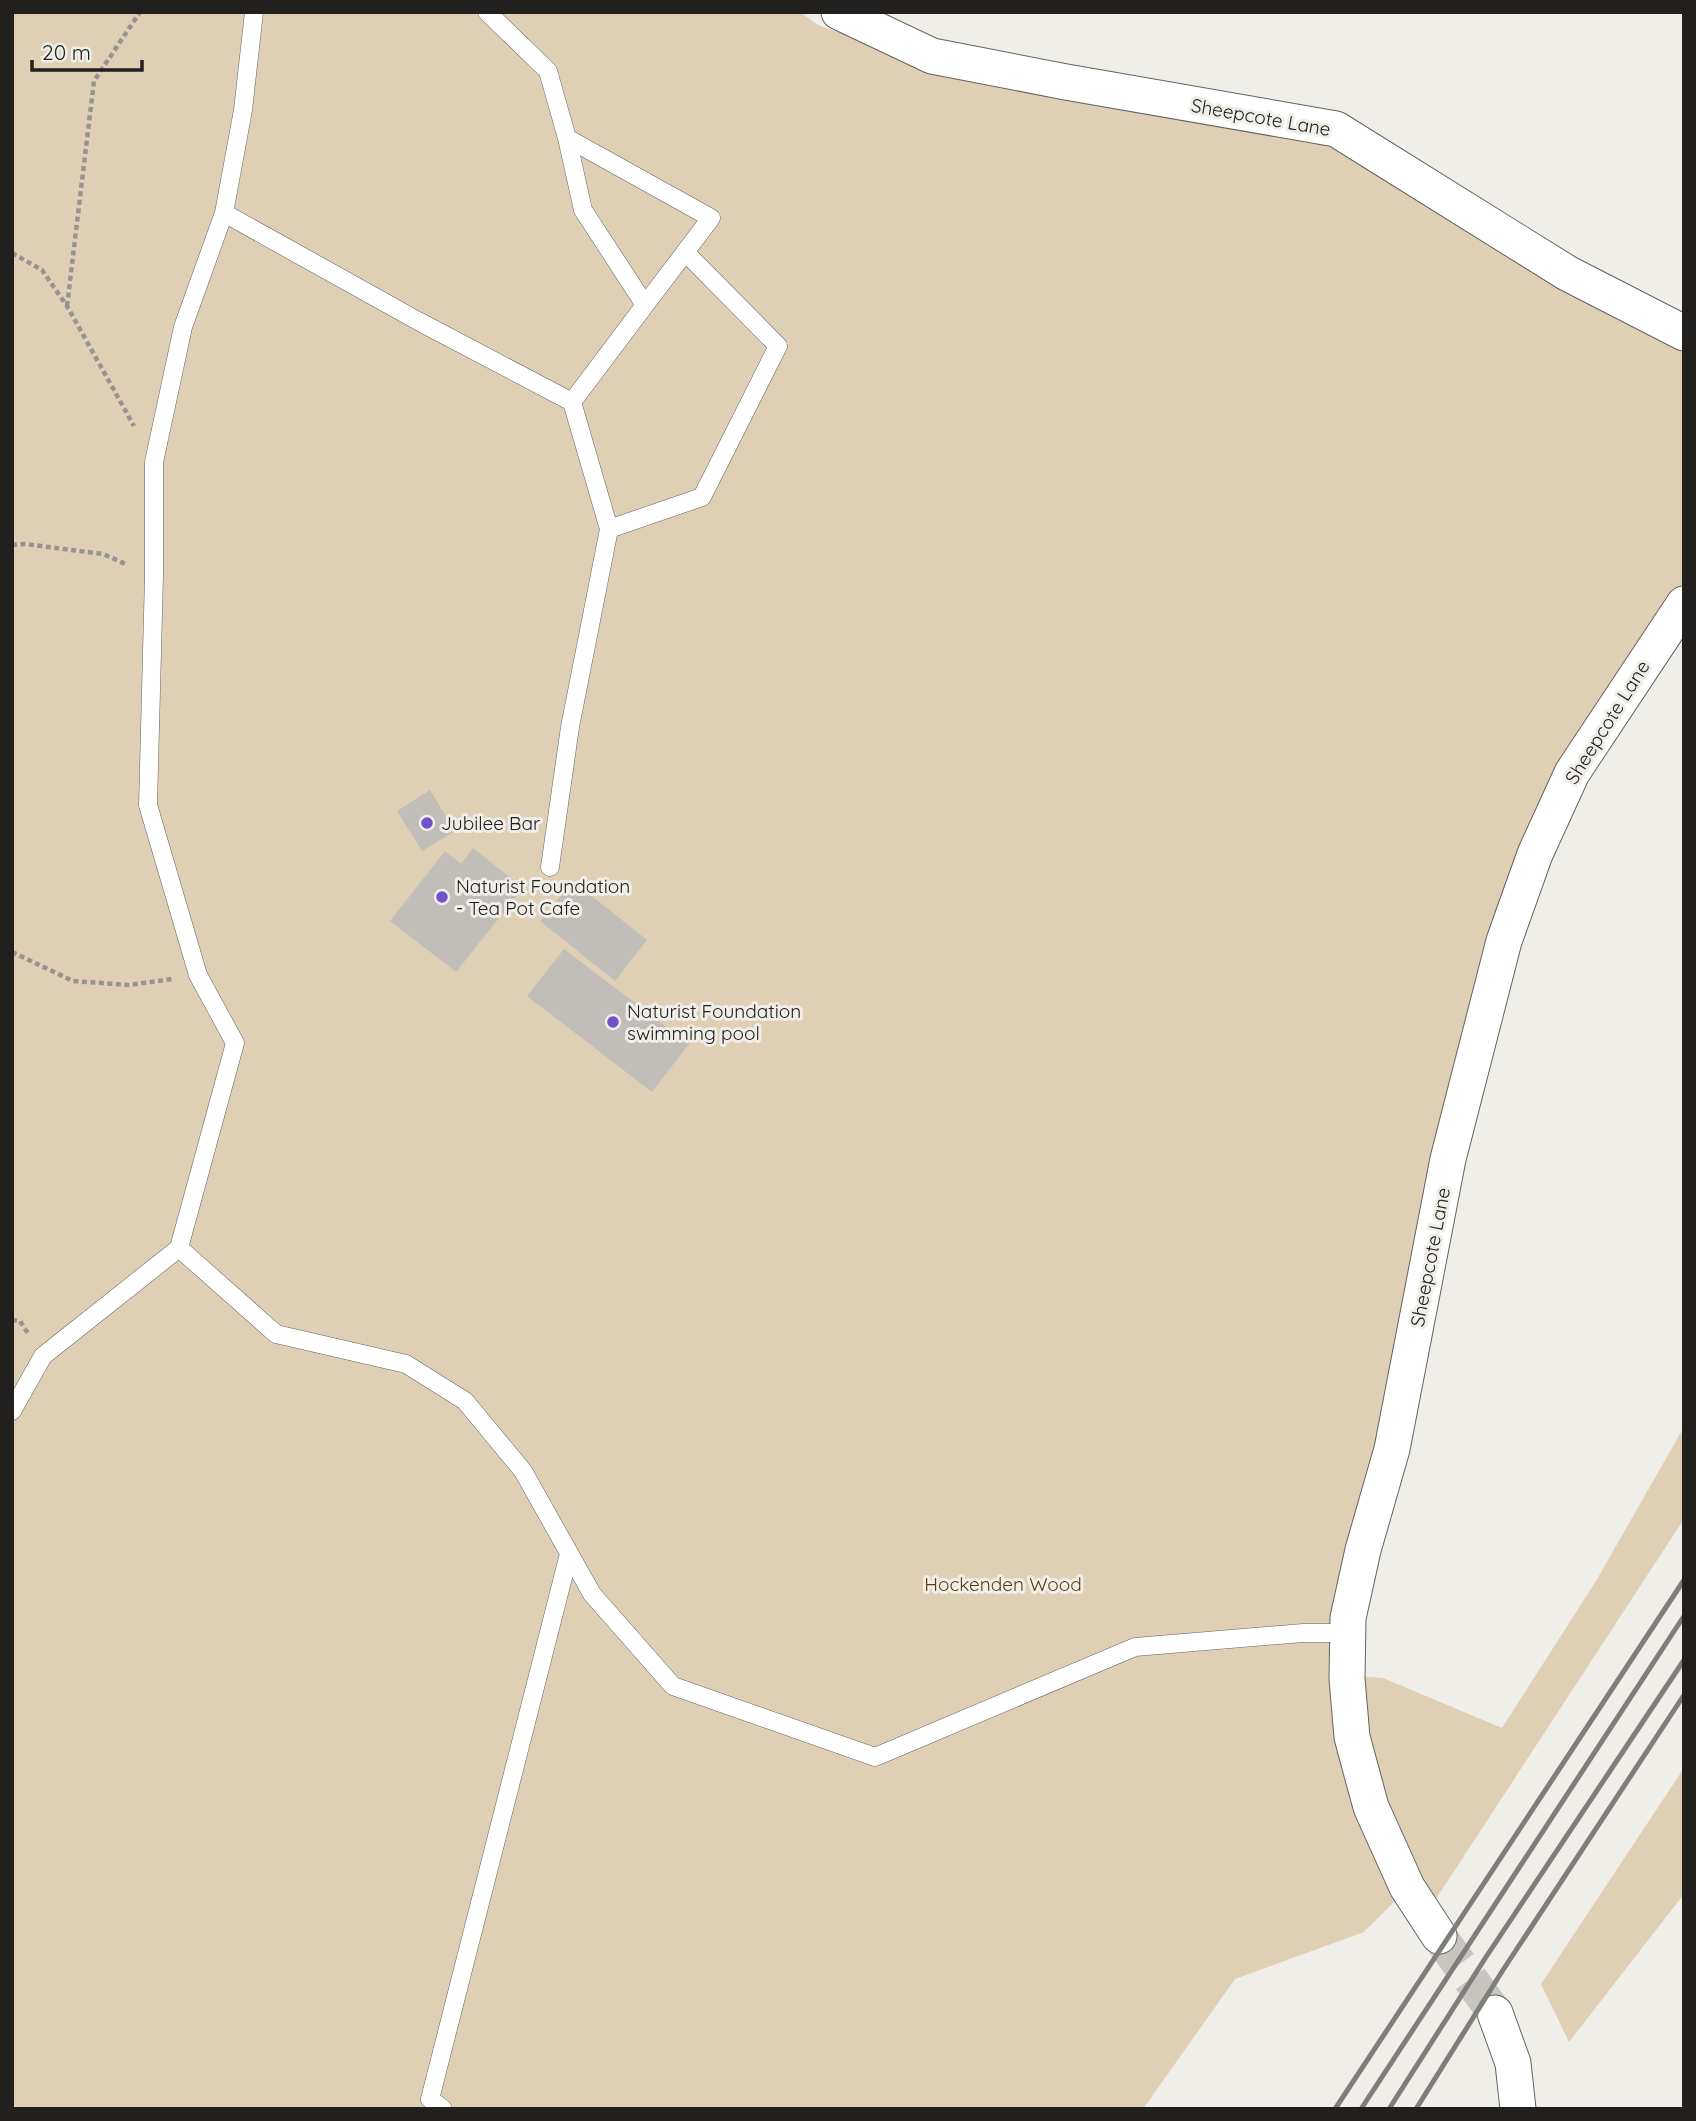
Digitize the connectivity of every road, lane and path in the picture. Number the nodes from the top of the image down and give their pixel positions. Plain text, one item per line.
1 (140, 12) edge
2 (254, 12) edge
3 (487, 12) edge
4 (839, 12) edge
5 (567, 138) junction
6 (224, 213) junction
7 (685, 252) junction
8 (12, 253) edge
9 (645, 304) junction
10 (67, 306) junction
11 (1684, 334) edge
12 (572, 402) junction
13 (154, 463) junction
14 (609, 529) junction
15 (12, 545) edge
16 (154, 576) junction
17 (1684, 604) edge
18 (550, 867) dead end
19 (12, 952) edge
20 (198, 975) junction
21 (179, 1248) junction
22 (12, 1411) edge
23 (569, 1554) junction
24 (1348, 1633) junction
25 (1439, 1936) tunnel mouth
26 (1495, 2013) tunnel mouth
27 (443, 2109) edge
28 (1518, 2109) edge

1 - 10 path
2 - 6 lane
3 - 5 lane
4 - 11 street, Sheepcote Lane
5 - 7 lane
5 - 9 lane
6 - 12 lane
6 - 13 lane
7 - 9 lane
7 - 14 lane
8 - 10 path
9 - 12 lane
10 - 13 path
12 - 14 lane
13 - 16 lane
14 - 18 lane
15 - 16 path
16 - 20 lane
17 - 24 street, Sheepcote Lane
19 - 20 path
20 - 21 lane
21 - 22 lane
21 - 23 lane
23 - 24 lane
23 - 27 lane
24 - 25 street, Sheepcote Lane
26 - 28 street

